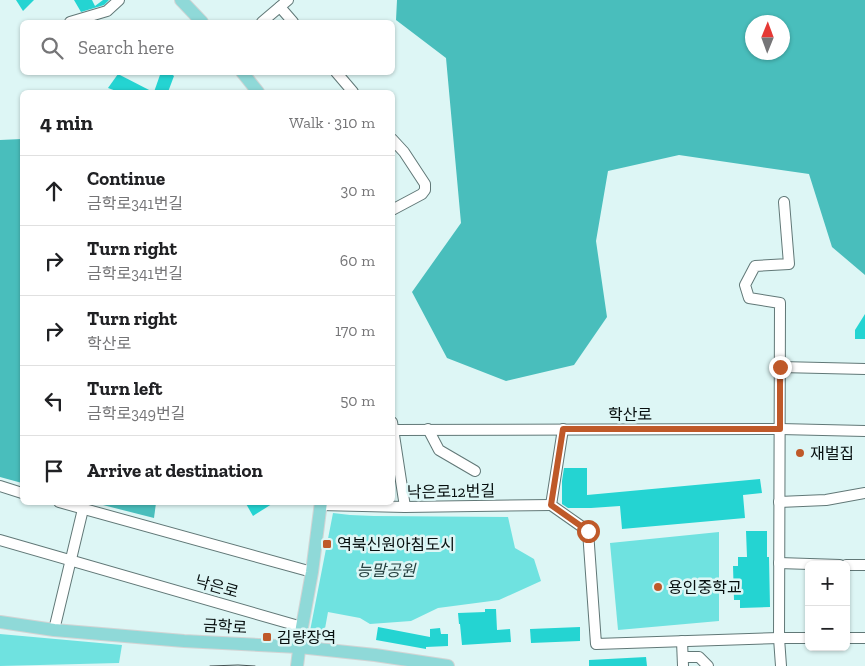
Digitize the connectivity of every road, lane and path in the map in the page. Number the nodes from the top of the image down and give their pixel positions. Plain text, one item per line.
1 (119, 0) edge
2 (181, 0) edge
3 (288, 0) edge
4 (280, 7) junction
5 (77, 20) edge
6 (200, 20) edge
7 (264, 20) edge
8 (291, 20) edge
9 (244, 75) edge
10 (339, 75) edge
11 (256, 90) edge
12 (351, 90) edge
13 (395, 142) edge
14 (784, 202) dead end
15 (395, 208) edge
16 (780, 367) junction
17 (865, 369) edge
18 (395, 427) edge
19 (428, 429) junction
20 (563, 429) junction
21 (780, 429) junction
22 (865, 431) edge
23 (395, 440) edge
24 (474, 471) dead end
25 (0, 486) edge
26 (20, 491) edge
27 (865, 493) edge
28 (779, 502) junction
29 (69, 505) edge
30 (321, 505) edge
31 (349, 505) edge
32 (551, 505) junction
33 (405, 507) junction
34 (83, 509) junction
35 (0, 540) edge
36 (70, 560) junction
37 (779, 564) junction
38 (805, 564) edge
39 (850, 565) edge
40 (865, 565) edge
41 (312, 572) junction
42 (0, 622) edge
43 (302, 627) junction
44 (54, 630) junction
45 (779, 638) junction
46 (805, 638) edge
47 (850, 638) edge
48 (865, 638) edge
49 (682, 641) junction
50 (299, 646) junction
51 (683, 662) edge
52 (297, 666) edge
53 (448, 666) edge
54 (708, 666) edge
55 (781, 666) edge

1 - 5 street
2 - 6 main road
3 - 4 street
4 - 7 street
4 - 8 street
9 - 11 main road
10 - 12 street
13 - 15 street
14 - 16 street
16 - 17 street
16 - 21 street
18 - 19 street, 학산로
19 - 20 street, 학산로
19 - 24 street
20 - 21 street, 학산로
20 - 32 street
21 - 22 street, 학산로
21 - 28 street
23 - 33 street
25 - 26 street
27 - 28 street
28 - 37 street
29 - 34 street
30 - 41 main road
31 - 33 street, 낙은로12번길
32 - 33 street, 낙은로12번길
32 - 49 street
34 - 36 street
34 - 41 street
35 - 36 street, 낙은로
36 - 43 street, 낙은로
36 - 44 street
37 - 38 street
37 - 45 street
39 - 40 street
41 - 43 main road
42 - 44 main road, 금학로
43 - 50 main road
44 - 50 main road, 금학로
45 - 46 street
45 - 49 street
45 - 55 street
47 - 48 street
49 - 51 street
50 - 52 main road
50 - 53 main road, 금학로
51 - 54 street

